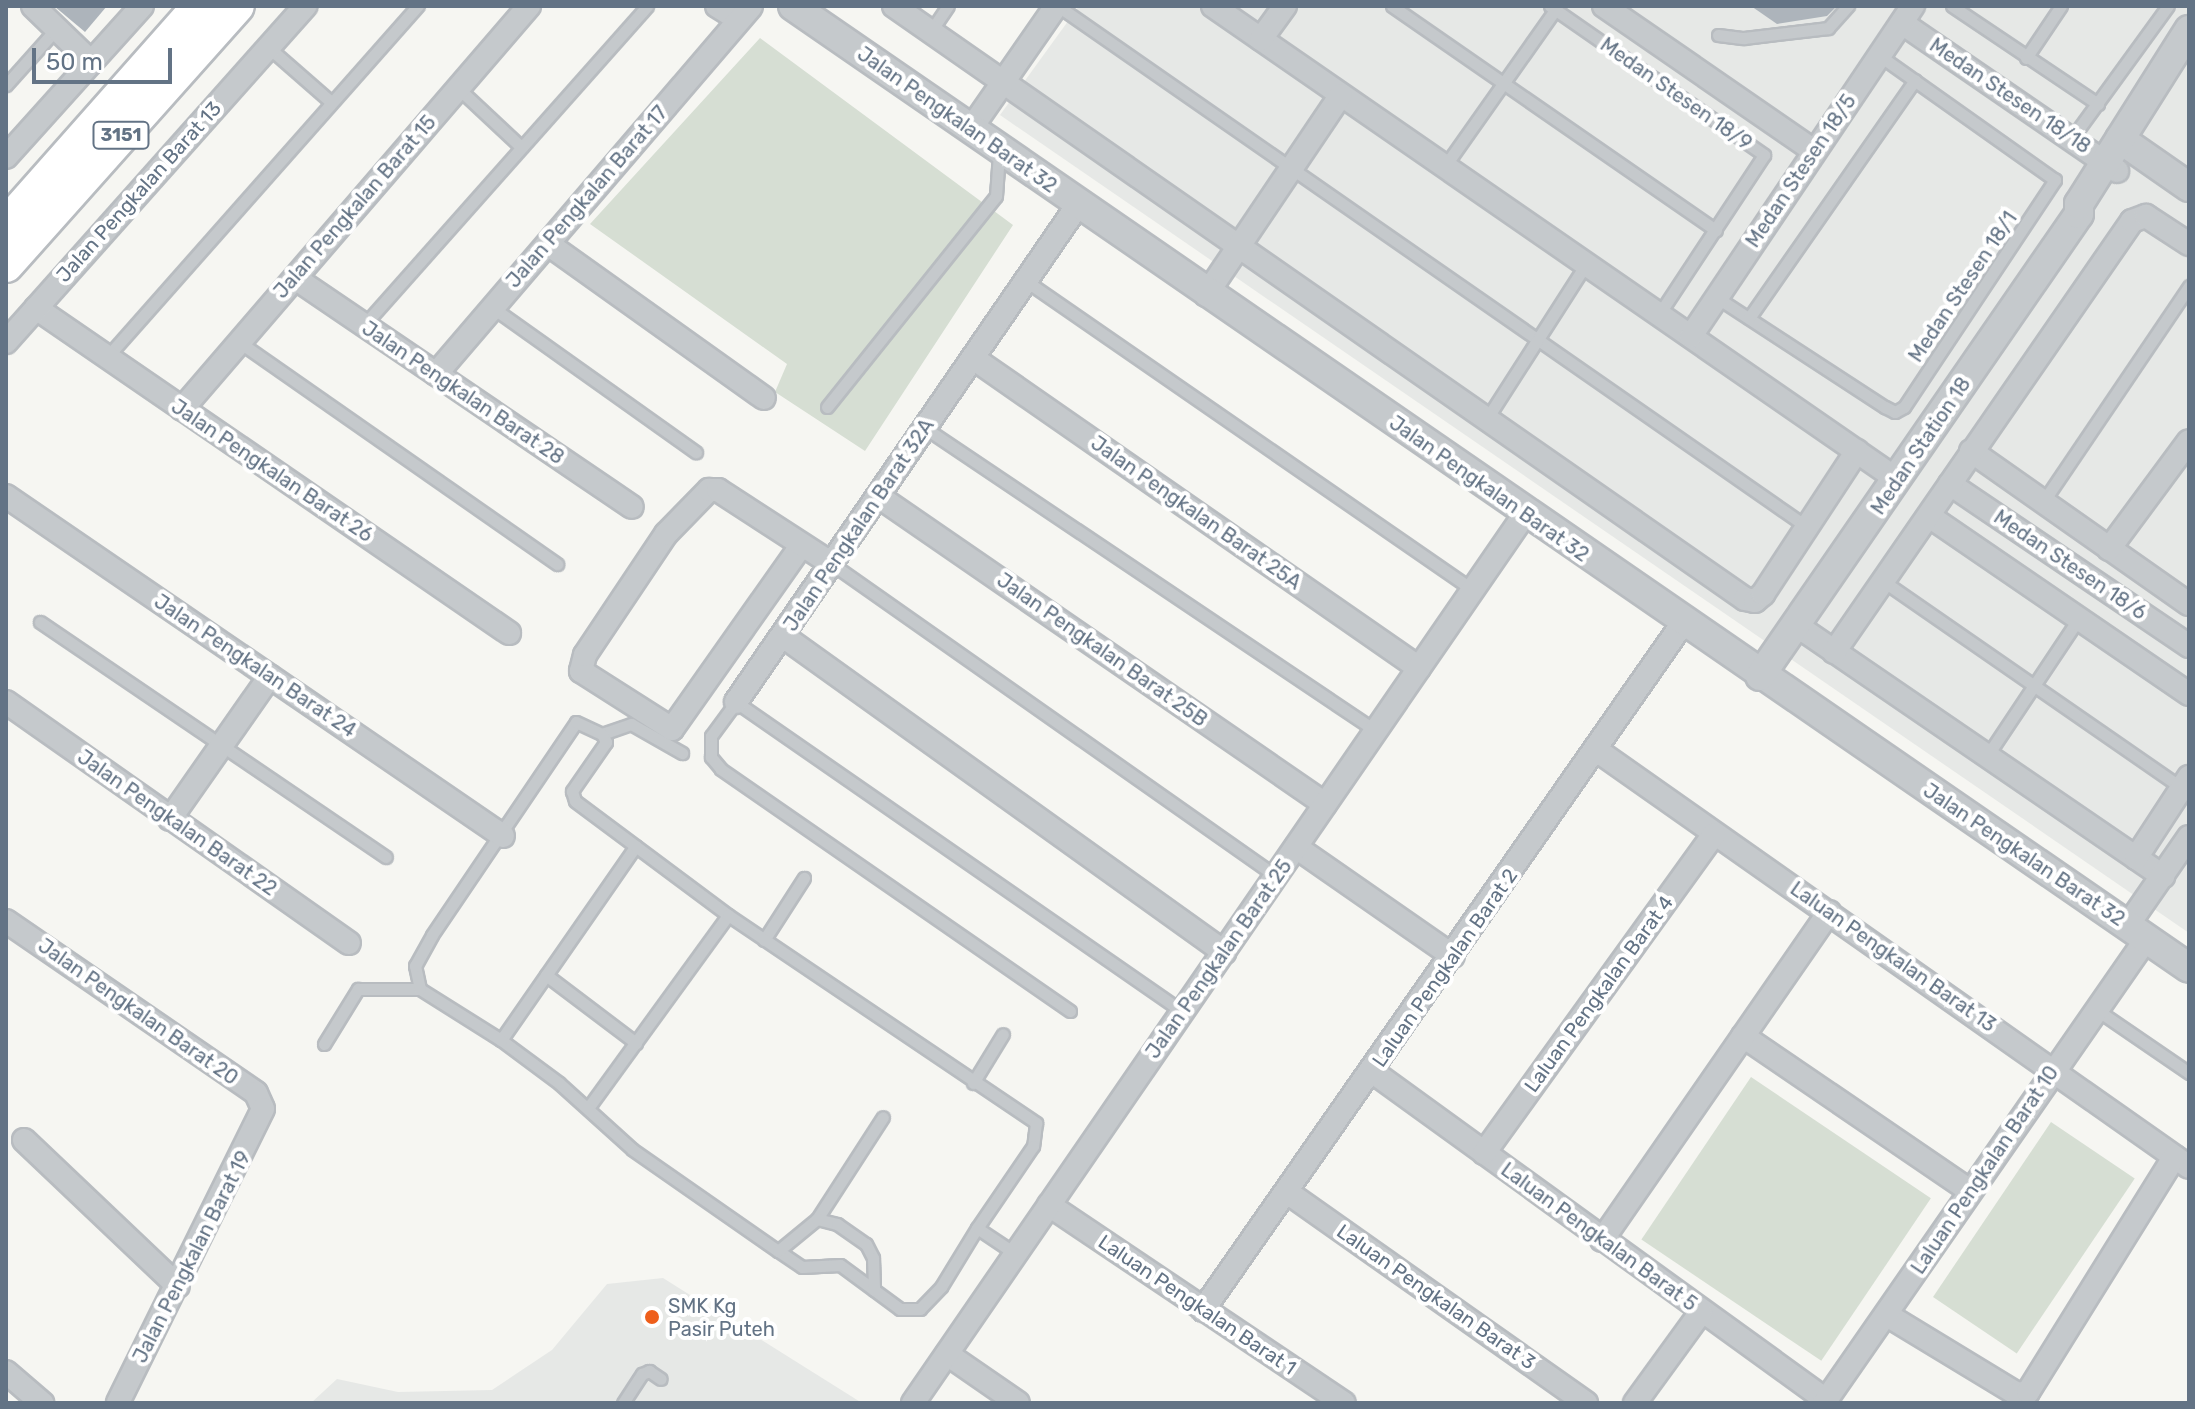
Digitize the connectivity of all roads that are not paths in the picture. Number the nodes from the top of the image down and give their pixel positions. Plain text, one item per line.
1 (33, 6) edge
2 (142, 6) edge
3 (237, 6) edge
4 (305, 6) edge
5 (418, 6) edge
6 (529, 6) edge
7 (647, 6) edge
8 (717, 6) edge
9 (793, 6) edge
10 (894, 6) edge
11 (948, 6) edge
12 (1057, 6) edge
13 (1213, 6) edge
14 (1285, 6) edge
15 (1392, 6) edge
16 (1604, 6) edge
17 (1848, 6) edge
18 (2061, 6) edge
19 (2168, 6) edge
20 (1957, 7) edge
21 (194, 8) edge
22 (1552, 8) edge
23 (745, 13) edge
24 (1907, 14) edge
25 (57, 28) junction
26 (2189, 30) edge
27 (931, 31) junction
28 (1718, 35) dead end
29 (1261, 39) junction
30 (268, 47) junction
31 (1880, 56) junction
32 (2026, 58) junction
33 (2189, 61) edge
34 (91, 62) junction
35 (1004, 80) junction
36 (1915, 80) junction
37 (1503, 83) junction
38 (6, 85) edge
39 (458, 88) junction
40 (1341, 95) junction
41 (331, 102) junction
42 (2098, 104) junction
43 (972, 127) junction
44 (2072, 138) junction
45 (521, 147) junction
46 (999, 148) junction
47 (1813, 150) junction
48 (2119, 155) junction
49 (6, 157) edge
50 (1445, 166) junction
51 (1289, 171) junction
52 (2189, 187) edge
53 (1078, 205) junction
54 (6, 225) edge
55 (1716, 230) junction
56 (548, 244) junction
57 (2189, 244) edge
58 (1238, 249) junction
59 (1586, 264) junction
60 (6, 265) edge
61 (295, 278) junction
62 (1026, 281) junction
63 (2189, 286) edge
64 (1206, 295) junction
65 (1716, 297) junction
66 (36, 308) junction
67 (493, 308) junction
68 (1659, 314) junction
69 (1749, 318) junction
70 (364, 325) junction
71 (1691, 336) junction
72 (1535, 341) junction
73 (6, 342) edge
74 (239, 342) junction
75 (107, 357) junction
76 (973, 358) junction
77 (436, 374) junction
78 (764, 398) dead end
79 (827, 407) dead end
80 (182, 409) junction
81 (1486, 420) junction
82 (925, 428) junction
83 (2187, 449) edge
84 (1857, 451) junction
85 (1971, 451) junction
86 (696, 452) dead end
87 (1898, 480) junction
88 (1950, 484) junction
89 (6, 496) edge
90 (878, 496) junction
91 (2042, 503) junction
92 (632, 507) dead end
93 (1525, 514) junction
94 (1929, 516) junction
95 (1807, 527) junction
96 (801, 546) junction
97 (2109, 549) junction
98 (557, 564) dead end
99 (832, 564) junction
100 (1883, 581) junction
101 (1473, 590) junction
102 (2189, 604) edge
103 (2079, 618) junction
104 (40, 622) dead end
105 (1683, 623) junction
106 (1796, 625) junction
107 (509, 633) dead end
108 (783, 636) junction
109 (2189, 646) edge
110 (1834, 652) junction
111 (1419, 668) junction
112 (270, 676) junction
113 (1760, 676) junction
114 (2035, 684) junction
115 (2189, 694) edge
116 (6, 702) edge
117 (736, 702) junction
118 (1376, 731) junction
119 (602, 734) junction
120 (221, 746) junction
121 (1595, 749) junction
122 (682, 753) dead end
123 (1987, 756) junction
124 (2185, 782) edge
125 (1325, 804) junction
126 (170, 819) junction
127 (1714, 834) junction
128 (503, 836) junction
129 (2189, 837) edge
130 (636, 846) junction
131 (1296, 847) junction
132 (386, 857) dead end
133 (2136, 858) junction
134 (1276, 876) junction
135 (2163, 876) junction
136 (804, 878) dead end
137 (1829, 912) junction
138 (728, 915) junction
139 (6, 921) edge
140 (2138, 932) junction
141 (764, 940) junction
142 (349, 943) dead end
143 (1224, 952) junction
144 (1453, 956) junction
145 (2189, 968) edge
146 (546, 975) junction
147 (420, 989) junction
148 (2097, 1010) junction
149 (1070, 1011) dead end
150 (1183, 1012) junction
151 (1003, 1034) dead end
152 (1743, 1036) junction
153 (501, 1040) junction
154 (636, 1043) junction
155 (324, 1044) dead end
156 (2055, 1068) junction
157 (1373, 1072) junction
158 (2189, 1073) edge
159 (973, 1083) junction
160 (588, 1108) junction
161 (263, 1109) joint
162 (883, 1117) dead end
163 (24, 1140) dead end
164 (1484, 1153) junction
165 (2182, 1162) edge
166 (1970, 1191) junction
167 (1287, 1192) junction
168 (1049, 1205) junction
169 (817, 1219) junction
170 (977, 1228) junction
171 (1602, 1240) junction
172 (778, 1251) junction
173 (1016, 1254) junction
174 (178, 1286) junction
175 (874, 1290) junction
176 (1203, 1310) junction
177 (1701, 1312) junction
178 (1887, 1315) junction
179 (947, 1354) junction
180 (6, 1372) edge
181 (661, 1379) dead end
182 (1825, 1402) edge
183 (42, 1403) edge
184 (118, 1403) edge
185 (623, 1403) edge
186 (913, 1403) edge
187 (1018, 1403) edge
188 (1344, 1403) edge
189 (1586, 1403) edge
190 (1635, 1403) edge

1 - 25 street
2 - 34 street
3 - 60 main road, 3151
4 - 30 street, Jalan Pengkalan Barat 13
5 - 41 lane
6 - 39 street, Jalan Pengkalan Barat 15
7 - 45 lane
8 - 23 street
9 - 43 street, Jalan Pengkalan Barat 32
10 - 27 street
11 - 27 lane
12 - 35 street
12 - 51 lane
13 - 29 street
14 - 29 street
15 - 37 lane
16 - 47 street, Medan Stesen 18/9
17 - 28 lane
18 - 32 lane
19 - 42 lane
20 - 32 lane
21 - 54 main road, 3151
22 - 37 lane
22 - 55 lane, Medan Stesen 18/9
23 - 56 street, Jalan Pengkalan Barat 17
24 - 31 street, Medan Stesen 18/5
24 - 44 street, Medan Stesen 18/18
25 - 34 street
25 - 38 lane
26 - 48 street, Medan Station 18
27 - 35 street
29 - 40 street
30 - 41 lane
30 - 66 street, Jalan Pengkalan Barat 13
31 - 36 lane, Medan Stesen 18/1
31 - 47 street, Medan Stesen 18/5
32 - 42 lane
33 - 48 street, Medan Station 18
34 - 49 street
35 - 43 street
35 - 58 street
36 - 69 lane
36 - 69 lane, Medan Stesen 18/1
37 - 50 lane
37 - 55 lane
39 - 45 lane
39 - 61 street, Jalan Pengkalan Barat 15
40 - 50 street
40 - 51 street
41 - 75 lane
42 - 44 lane
43 - 46 street, Jalan Pengkalan Barat 32
44 - 48 street, Medan Stesen 18/18
45 - 70 lane
46 - 53 street, Jalan Pengkalan Barat 32
46 - 79 lane
47 - 65 street, Medan Stesen 18/5
48 - 52 street, Medan Stesen 18/18
48 - 87 street, Medan Station 18
50 - 59 street
51 - 58 street
51 - 72 lane
53 - 62 street, Jalan Pengkalan Barat 32A
53 - 64 street, Jalan Pengkalan Barat 32
55 - 68 lane, Medan Stesen 18/9
56 - 67 street, Jalan Pengkalan Barat 17
56 - 78 street
57 - 85 street
58 - 64 street
58 - 81 street
59 - 68 street
59 - 72 lane
61 - 70 street, Jalan Pengkalan Barat 28
61 - 74 street, Jalan Pengkalan Barat 15
62 - 76 street, Jalan Pengkalan Barat 32A
62 - 101 lane
63 - 91 lane
64 - 93 street, Jalan Pengkalan Barat 32
65 - 69 lane, Medan Stesen 18/1
65 - 71 street, Medan Stesen 18/5
66 - 73 street, Jalan Pengkalan Barat 13
66 - 75 street, Jalan Pengkalan Barat 26
67 - 77 street, Jalan Pengkalan Barat 17
67 - 86 lane
68 - 71 street
70 - 77 street, Jalan Pengkalan Barat 28
71 - 84 street
72 - 81 lane
72 - 95 lane
74 - 80 street, Jalan Pengkalan Barat 15
74 - 98 lane
75 - 80 street, Jalan Pengkalan Barat 26
76 - 82 street, Jalan Pengkalan Barat 32A
76 - 111 street, Jalan Pengkalan Barat 25A
77 - 92 street, Jalan Pengkalan Barat 28
80 - 107 street, Jalan Pengkalan Barat 26
81 - 95 street
82 - 90 street, Jalan Pengkalan Barat 32A
82 - 118 lane
83 - 97 street
84 - 87 street
84 - 95 street
85 - 88 street
85 - 91 street
87 - 106 street, Medan Station 18
88 - 94 street
88 - 109 street, Medan Stesen 18/6
89 - 112 street, Jalan Pengkalan Barat 24
90 - 99 street, Jalan Pengkalan Barat 32A
90 - 125 street, Jalan Pengkalan Barat 25B
91 - 97 street
93 - 101 street, Jalan Pengkalan Barat 25
93 - 105 street, Jalan Pengkalan Barat 32
94 - 100 street
94 - 103 street
96 - 96 street
96 - 99 street
97 - 102 street
99 - 108 street, Jalan Pengkalan Barat 32A
99 - 134 lane
100 - 110 street
100 - 114 lane
101 - 111 street, Jalan Pengkalan Barat 25
103 - 114 lane
103 - 115 street
104 - 120 lane
105 - 113 street, Jalan Pengkalan Barat 32
105 - 121 street, Laluan Pengkalan Barat 2
106 - 110 street
106 - 113 street, Medan Station 18
108 - 117 street
108 - 143 street, Jalan Pengkalan Barat 32A
110 - 123 street
111 - 118 street, Jalan Pengkalan Barat 25
112 - 120 street
112 - 128 street, Jalan Pengkalan Barat 24
113 - 140 street, Jalan Pengkalan Barat 32
114 - 123 lane
114 - 124 lane
116 - 126 street, Jalan Pengkalan Barat 22
117 - 149 lane
117 - 150 lane
118 - 125 street, Jalan Pengkalan Barat 25
119 - 122 lane
119 - 128 lane
119 - 130 lane
120 - 126 street
120 - 132 lane
121 - 127 street, Laluan Pengkalan Barat 13
121 - 144 street, Laluan Pengkalan Barat 2
123 - 133 street
124 - 133 street
125 - 131 street, Jalan Pengkalan Barat 25
126 - 142 street, Jalan Pengkalan Barat 22
127 - 137 street, Laluan Pengkalan Barat 13
127 - 164 street, Laluan Pengkalan Barat 4
128 - 147 lane
129 - 135 street, Laluan Pengkalan Barat 10
130 - 138 lane
130 - 146 lane
131 - 134 street, Jalan Pengkalan Barat 25
131 - 144 street
133 - 135 street
134 - 143 street, Jalan Pengkalan Barat 25
135 - 140 street, Laluan Pengkalan Barat 10
136 - 141 lane
137 - 152 street
137 - 156 street, Laluan Pengkalan Barat 13
138 - 141 lane
138 - 154 lane
139 - 161 street, Jalan Pengkalan Barat 20
140 - 145 street, Jalan Pengkalan Barat 32
140 - 148 street, Laluan Pengkalan Barat 10
141 - 159 lane
143 - 150 street, Jalan Pengkalan Barat 25
144 - 157 street, Laluan Pengkalan Barat 2
146 - 153 lane
146 - 154 lane
147 - 153 lane
147 - 155 lane
148 - 156 street, Laluan Pengkalan Barat 10
148 - 158 lane
150 - 168 street, Jalan Pengkalan Barat 25
151 - 159 lane
152 - 166 street
152 - 171 street
153 - 160 lane
154 - 160 lane
156 - 165 street, Laluan Pengkalan Barat 13
156 - 166 street, Laluan Pengkalan Barat 10
157 - 164 street, Laluan Pengkalan Barat 5
157 - 167 street, Laluan Pengkalan Barat 2
159 - 170 lane
160 - 172 lane
161 - 174 street, Jalan Pengkalan Barat 19
162 - 169 lane
163 - 174 street
164 - 171 street, Laluan Pengkalan Barat 5
165 - 178 street
166 - 178 street, Laluan Pengkalan Barat 10
167 - 176 street, Laluan Pengkalan Barat 2
167 - 189 street, Laluan Pengkalan Barat 3
168 - 173 street, Jalan Pengkalan Barat 25
168 - 176 street, Laluan Pengkalan Barat 1
169 - 172 lane
169 - 175 lane
170 - 173 lane
170 - 175 lane
171 - 177 street, Laluan Pengkalan Barat 5
172 - 175 lane
173 - 179 street, Jalan Pengkalan Barat 25
174 - 184 street, Jalan Pengkalan Barat 19
176 - 188 street, Laluan Pengkalan Barat 1
177 - 182 street, Laluan Pengkalan Barat 5
177 - 190 street
178 - 182 street, Laluan Pengkalan Barat 10
179 - 186 street, Jalan Pengkalan Barat 25
179 - 187 street
180 - 183 street
181 - 185 lane

